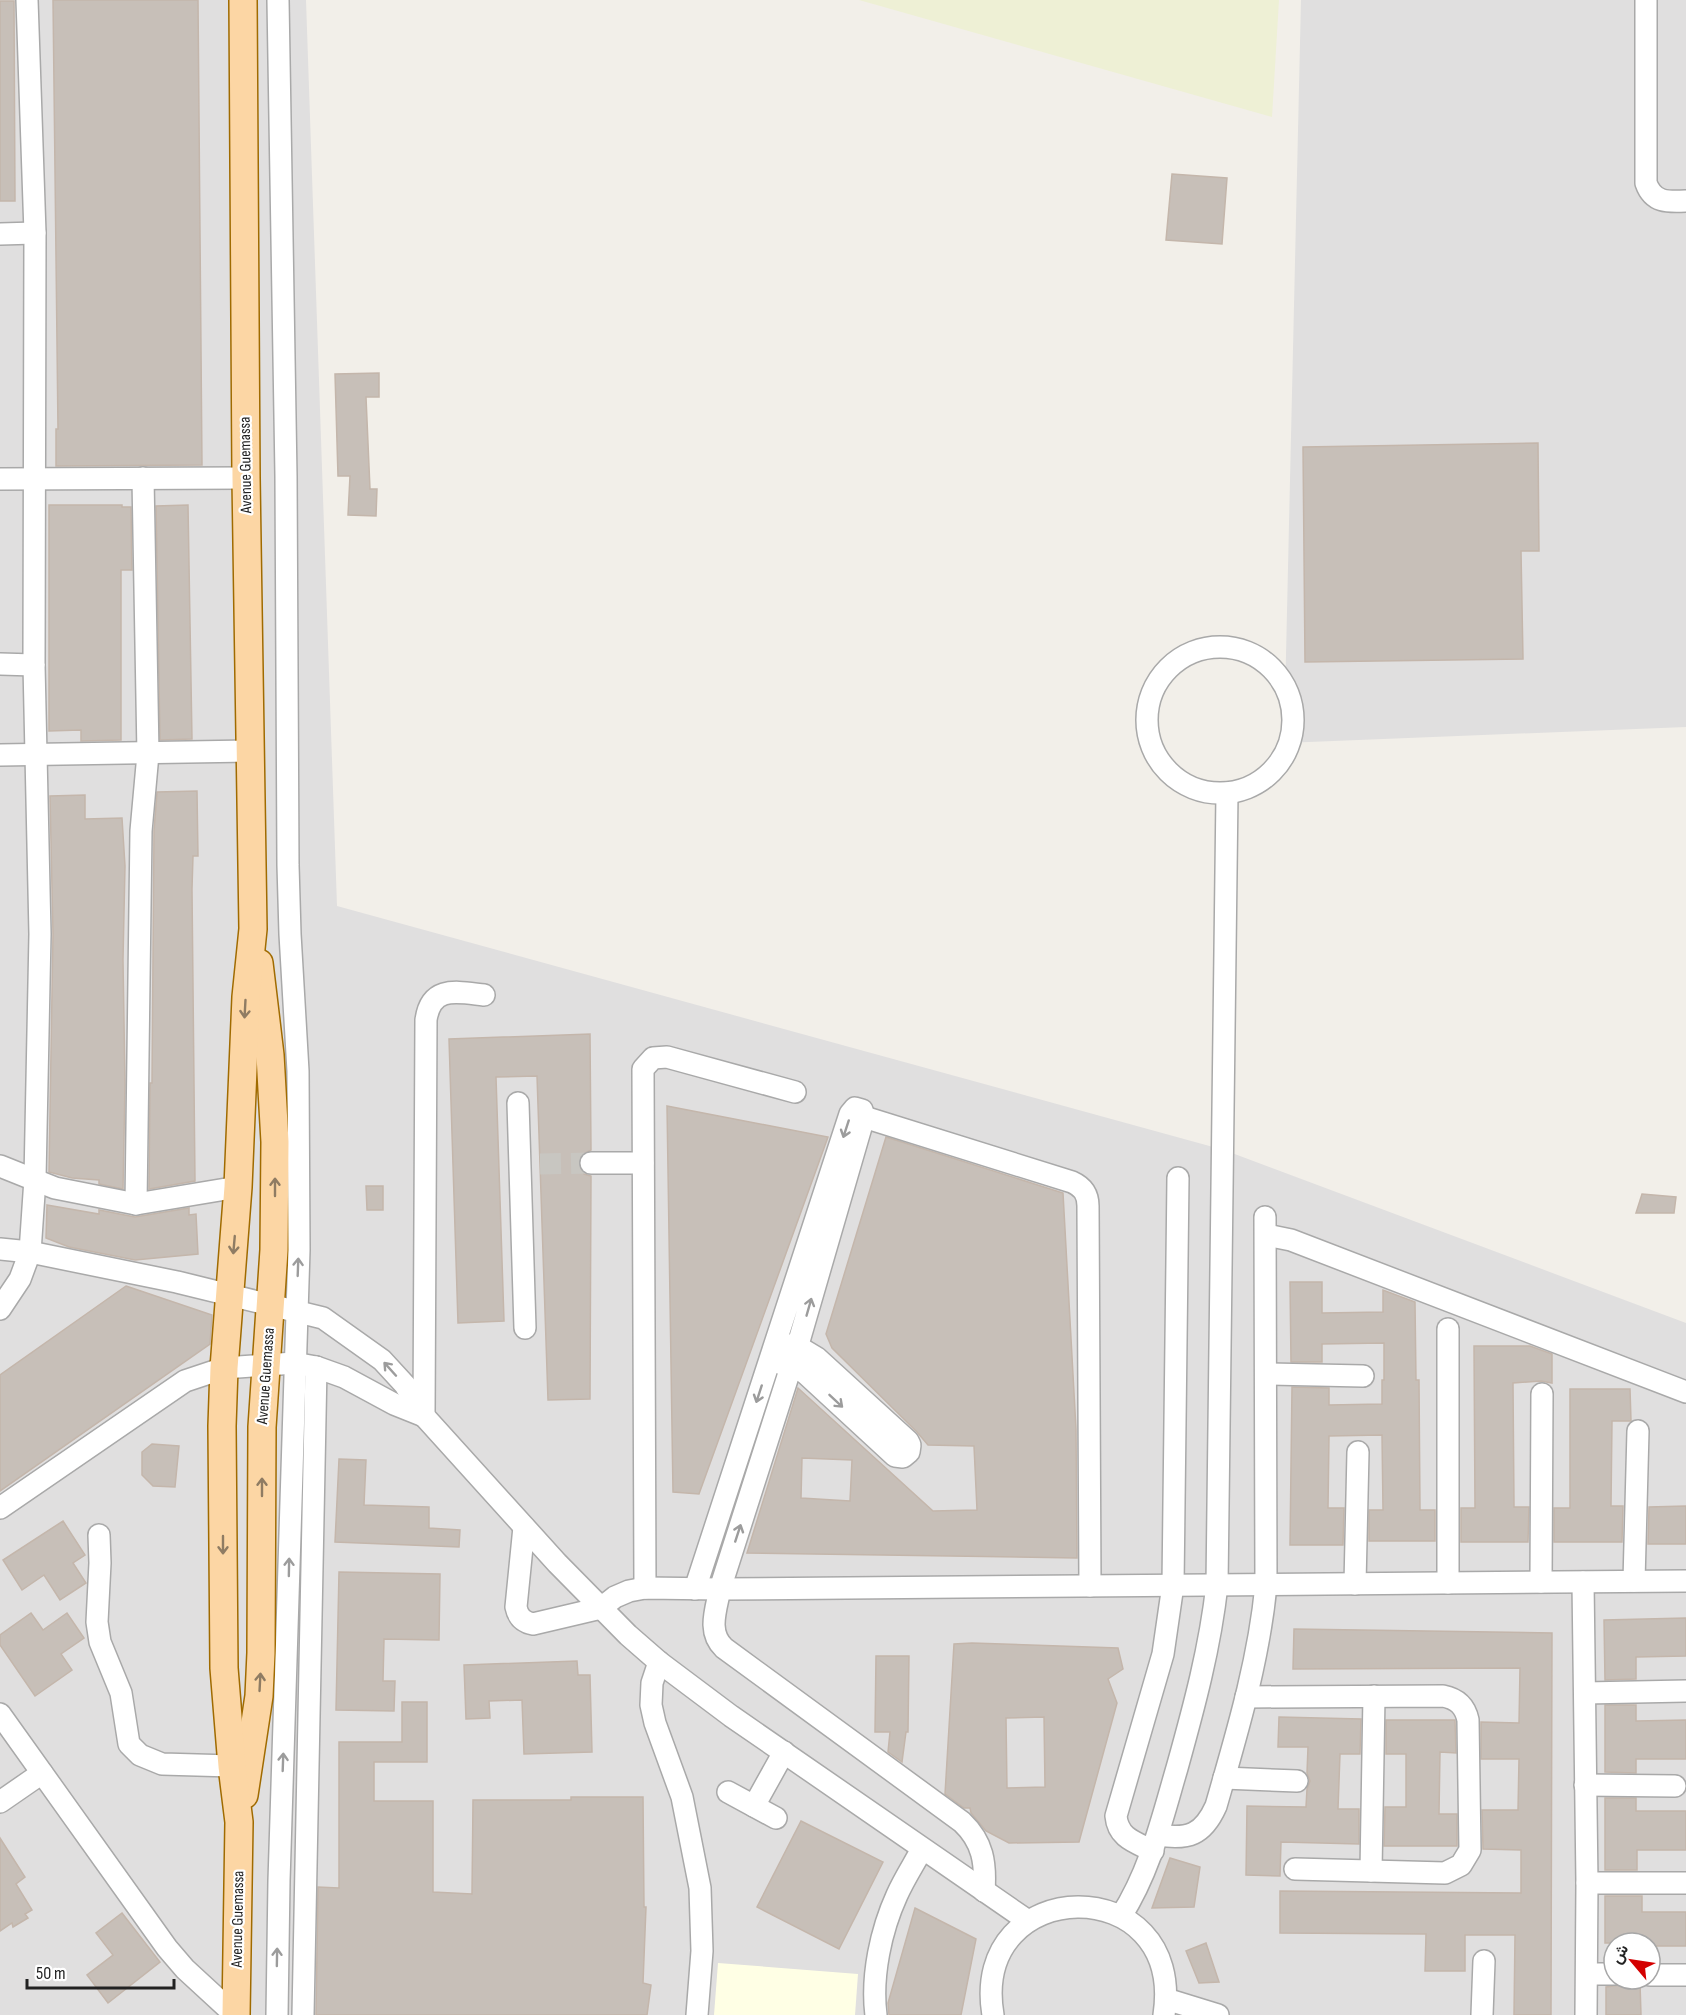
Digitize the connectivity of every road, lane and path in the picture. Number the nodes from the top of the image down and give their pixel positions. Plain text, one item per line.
1 (27, 0) edge
2 (243, 0) edge
3 (278, 0) edge
4 (1646, 0) edge
5 (1686, 201) edge
6 (35, 233) junction
7 (0, 234) edge
8 (144, 478) junction
9 (246, 478) junction
10 (0, 479) edge
11 (36, 479) junction
12 (0, 664) edge
13 (34, 665) junction
14 (250, 751) junction
15 (148, 754) junction
16 (0, 755) edge
17 (38, 755) junction
18 (1227, 793) junction
19 (253, 929) junction
20 (484, 995) dead end
21 (795, 1092) dead end
22 (518, 1103) dead end
23 (864, 1117) junction
24 (591, 1163) tunnel mouth
25 (642, 1163) junction
26 (0, 1166) edge
27 (1178, 1178) dead end
28 (35, 1179) junction
29 (238, 1187) junction
30 (136, 1204) junction
31 (0, 1249) edge
32 (30, 1252) junction
33 (230, 1295) junction
34 (270, 1303) junction
35 (0, 1309) edge
36 (297, 1310) junction
37 (525, 1328) dead end
38 (1448, 1329) dead end
39 (773, 1351) junction
40 (794, 1357) junction
41 (294, 1363) junction
42 (267, 1365) junction
43 (316, 1367) junction
44 (224, 1368) junction
45 (1266, 1374) junction
46 (1363, 1376) dead end
47 (1686, 1392) edge
48 (1542, 1394) dead end
49 (424, 1416) junction
50 (1638, 1431) dead end
51 (1358, 1452) dead end
52 (0, 1508) edge
53 (524, 1527) junction
54 (99, 1535) dead end
55 (1634, 1581) junction
56 (1686, 1581) edge
57 (1541, 1582) junction
58 (1583, 1582) junction
59 (1448, 1583) junction
60 (1266, 1584) junction
61 (1355, 1584) junction
62 (1173, 1585) junction
63 (1217, 1585) junction
64 (1090, 1586) junction
65 (645, 1588) junction
66 (695, 1589) junction
67 (720, 1589) junction
68 (601, 1608) junction
69 (659, 1662) junction
70 (1686, 1691) edge
71 (1586, 1693) junction
72 (1374, 1696) junction
73 (1246, 1697) junction
74 (0, 1714) edge
75 (784, 1752) junction
76 (232, 1766) junction
77 (42, 1773) junction
78 (1224, 1778) junction
79 (1297, 1781) dead end
80 (1585, 1785) junction
81 (1675, 1786) dead end
82 (728, 1792) dead end
83 (0, 1802) edge
84 (754, 1806) junction
85 (776, 1818) dead end
86 (239, 1822) junction
87 (1155, 1843) junction
88 (922, 1849) junction
89 (1295, 1869) dead end
90 (1371, 1871) junction
91 (1587, 1883) junction
92 (1686, 1883) edge
93 (984, 1891) junction
94 (1120, 1916) junction
95 (1028, 1921) junction
96 (1484, 1961) dead end
97 (1587, 1974) junction
98 (1602, 1974) edge
99 (1662, 1975) edge
100 (1686, 1975) edge
101 (1165, 2007) edge
102 (235, 2015) edge
103 (277, 2015) edge
104 (303, 2015) edge
105 (697, 2015) edge
106 (876, 2015) edge
107 (993, 2015) edge
108 (1218, 2015) edge
109 (1482, 2015) edge
110 (1586, 2015) edge

1 - 6 street
2 - 9 main road, Avenue Guemassa
36 -> 3 street
4 - 5 street
6 - 7 street
6 - 11 street
8 - 9 street
8 - 11 street
8 - 15 street
9 - 14 main road, Avenue Guemassa
10 - 11 street
11 - 13 street
12 - 13 street
13 - 17 street
14 - 15 street
14 - 19 main road, Avenue Guemassa
15 - 17 street
15 - 30 street
16 - 17 street
17 - 28 street
18 - 18 street
18 - 63 street
19 -> 29 main road, Avenue Guemassa
34 -> 19 main road, Avenue Guemassa
20 - 49 street
21 - 25 street
22 - 37 street
23 -> 39 street
40 -> 23 street
23 - 64 street
24 - 25 street
25 - 65 street
26 - 28 street
27 - 62 street
28 - 30 street
28 - 32 street
29 - 30 street
29 -> 33 main road, Avenue Guemassa
31 - 32 street
32 - 33 street
32 - 35 street
33 - 34 street
33 - 44 main road, Avenue Guemassa
34 - 36 street
34 - 42 main road, Avenue Guemassa
36 - 41 street
49 -> 36 street
38 - 59 street
39 - 40 street
39 -> 66 street
40 -> 40 street
67 -> 40 street
41 - 42 street
41 - 43 street
103 -> 41 street
42 - 44 street
86 -> 42 main road, Avenue Guemassa
43 - 49 street
43 - 104 street
44 - 52 street
44 -> 76 main road, Avenue Guemassa
45 - 46 street
45 - 47 street
45 - 60 street
48 - 57 street
49 - 53 street
50 - 55 street
51 - 61 street
53 - 68 street
53 - 68 street
54 - 76 street
55 - 56 street
55 - 58 street
57 - 58 street
57 - 59 street
58 - 71 street
59 - 61 street
60 - 61 street
60 - 63 street
60 - 73 street
62 - 63 street
62 - 64 street
62 - 87 street
63 - 87 street
64 - 67 street
65 - 66 street
65 - 68 street
66 - 67 street
67 - 93 street
68 - 69 street
69 - 75 street
69 - 105 street
70 - 71 street
71 - 80 street
72 - 73 street
72 - 90 street
72 - 90 street
73 - 78 street
74 - 77 street
75 - 84 street
75 - 88 street
76 - 86 main road, Avenue Guemassa
77 - 83 street
77 - 102 street
78 - 79 street
78 - 87 street
80 - 81 street
80 - 91 street
82 - 84 street
84 - 85 street
86 - 102 main road, Avenue Guemassa
87 - 94 street
88 - 93 street
88 - 106 street
89 - 90 street
91 - 92 street
91 - 97 street
93 - 95 street
94 - 95 street
94 - 101 street
95 - 107 street
96 - 109 street
97 - 98 street
97 - 110 street
99 - 100 street
101 - 108 street

